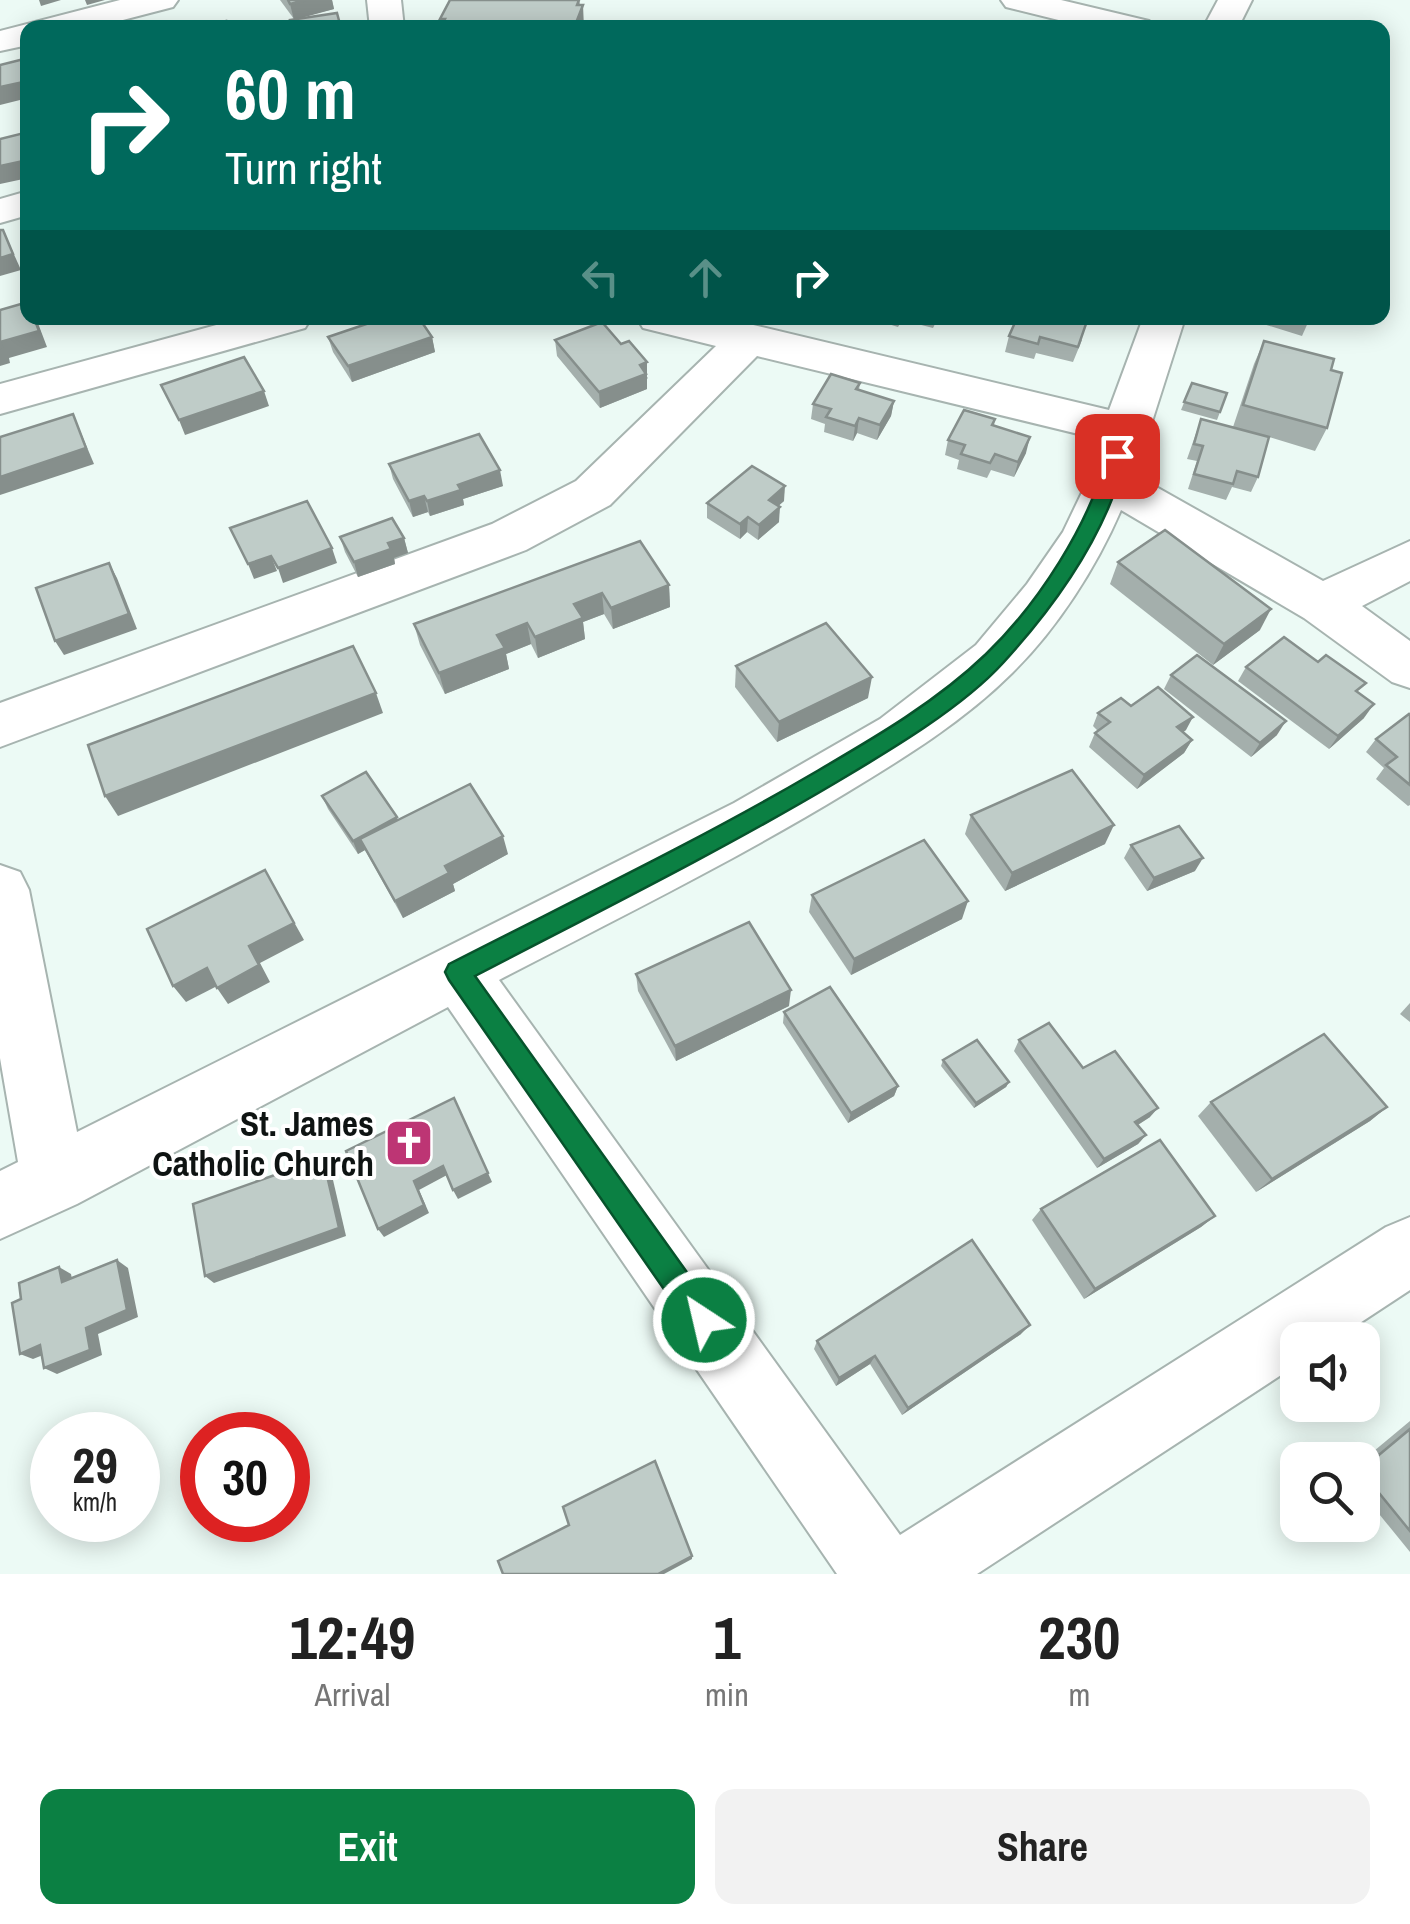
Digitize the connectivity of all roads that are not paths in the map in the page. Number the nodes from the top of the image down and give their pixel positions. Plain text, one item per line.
1 (161, 0) edge
2 (1018, 0) edge
3 (81, 20) edge
4 (1102, 20) edge
5 (265, 325) edge
6 (690, 325) edge
7 (1162, 325) edge
8 (749, 338) junction
9 (0, 399) edge
10 (1117, 456) junction
11 (1410, 559) edge
12 (1322, 604) junction
13 (1410, 668) edge
14 (0, 725) edge
15 (0, 890) edge
16 (458, 972) junction
17 (54, 1181) junction
18 (0, 1206) edge
19 (1410, 1251) edge
20 (882, 1574) edge
21 (910, 1574) edge

1 - 3 street
2 - 4 street
5 - 9 street
6 - 8 street
7 - 10 street
8 - 10 street
8 - 14 street
10 - 12 street
10 - 16 street
11 - 12 street
12 - 13 street
15 - 17 street
16 - 17 street
16 - 20 street
17 - 18 street
19 - 21 street

